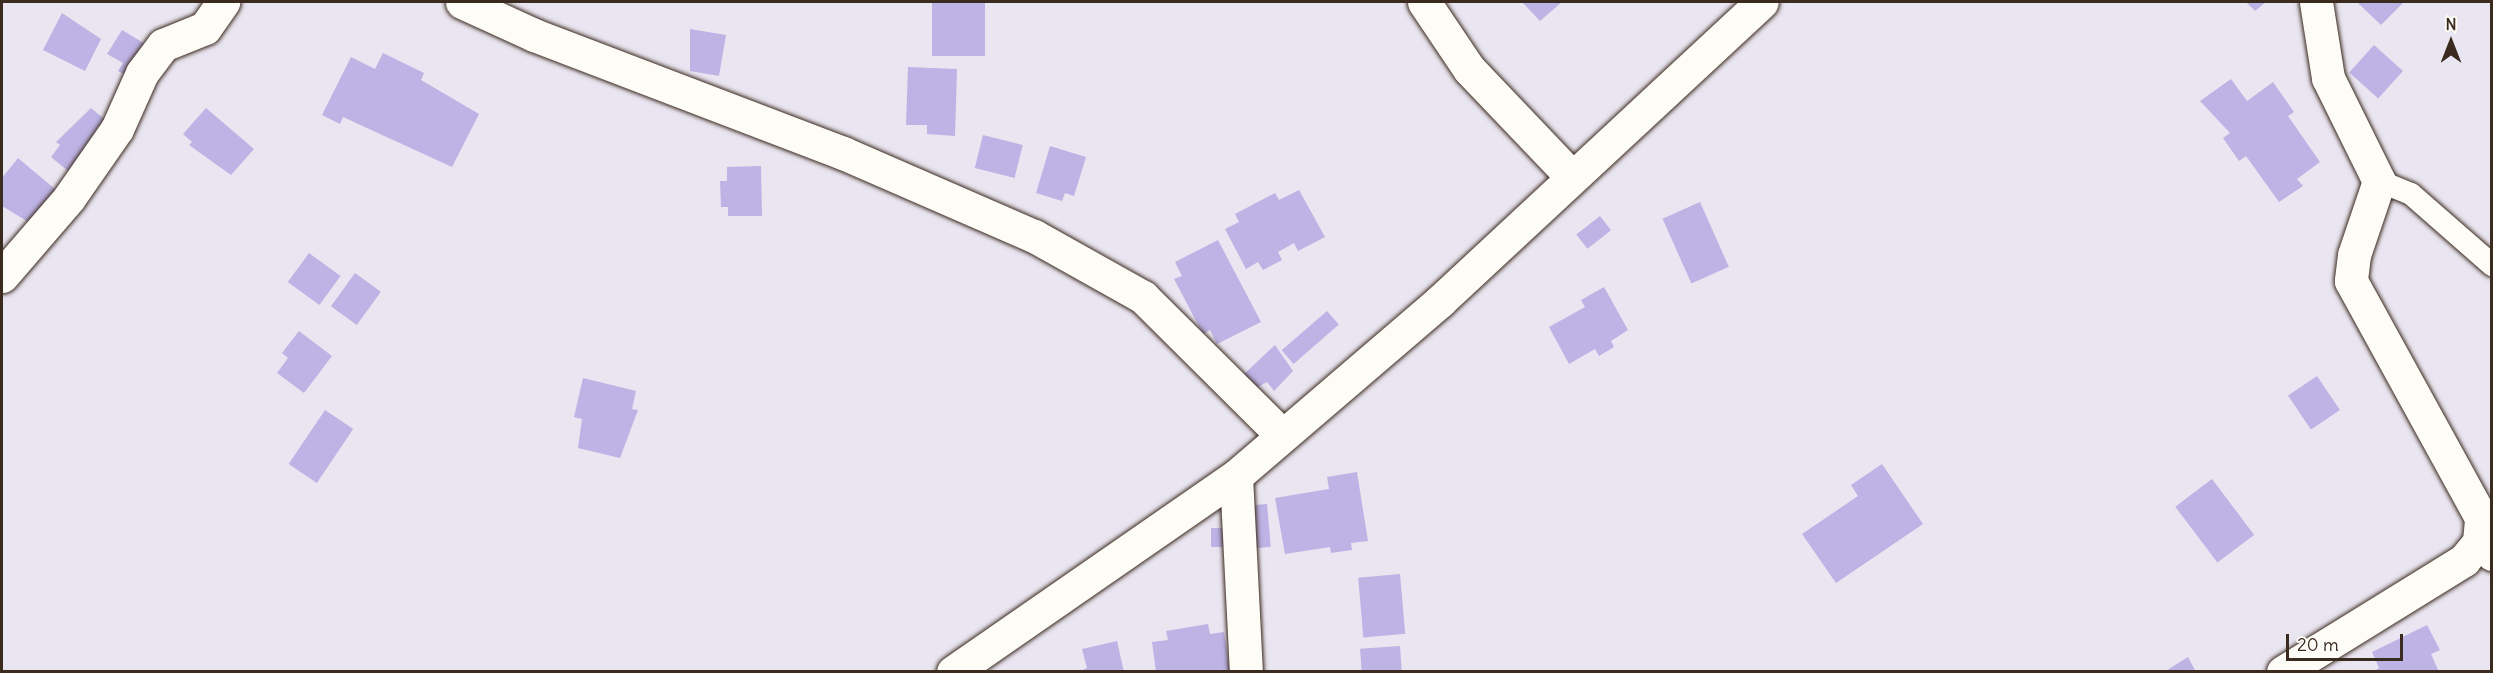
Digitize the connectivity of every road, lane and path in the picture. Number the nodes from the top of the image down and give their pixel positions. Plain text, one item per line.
1 (223, 2) edge
2 (462, 2) edge
3 (1424, 2) edge
4 (1762, 2) edge
5 (2316, 2) edge
6 (1570, 175) junction
7 (2379, 181) junction
8 (2492, 265) edge
9 (2, 276) edge
10 (1282, 435) junction
11 (1236, 476) junction
12 (2481, 517) junction
13 (2492, 554) edge
14 (953, 672) edge
15 (1246, 672) edge
16 (2283, 672) edge

1 - 9 street
2 - 10 street
3 - 6 street
4 - 6 street
5 - 7 street
6 - 10 street
7 - 8 lane
7 - 12 street
10 - 11 street
11 - 14 street
11 - 15 street
12 - 13 street
12 - 16 street

